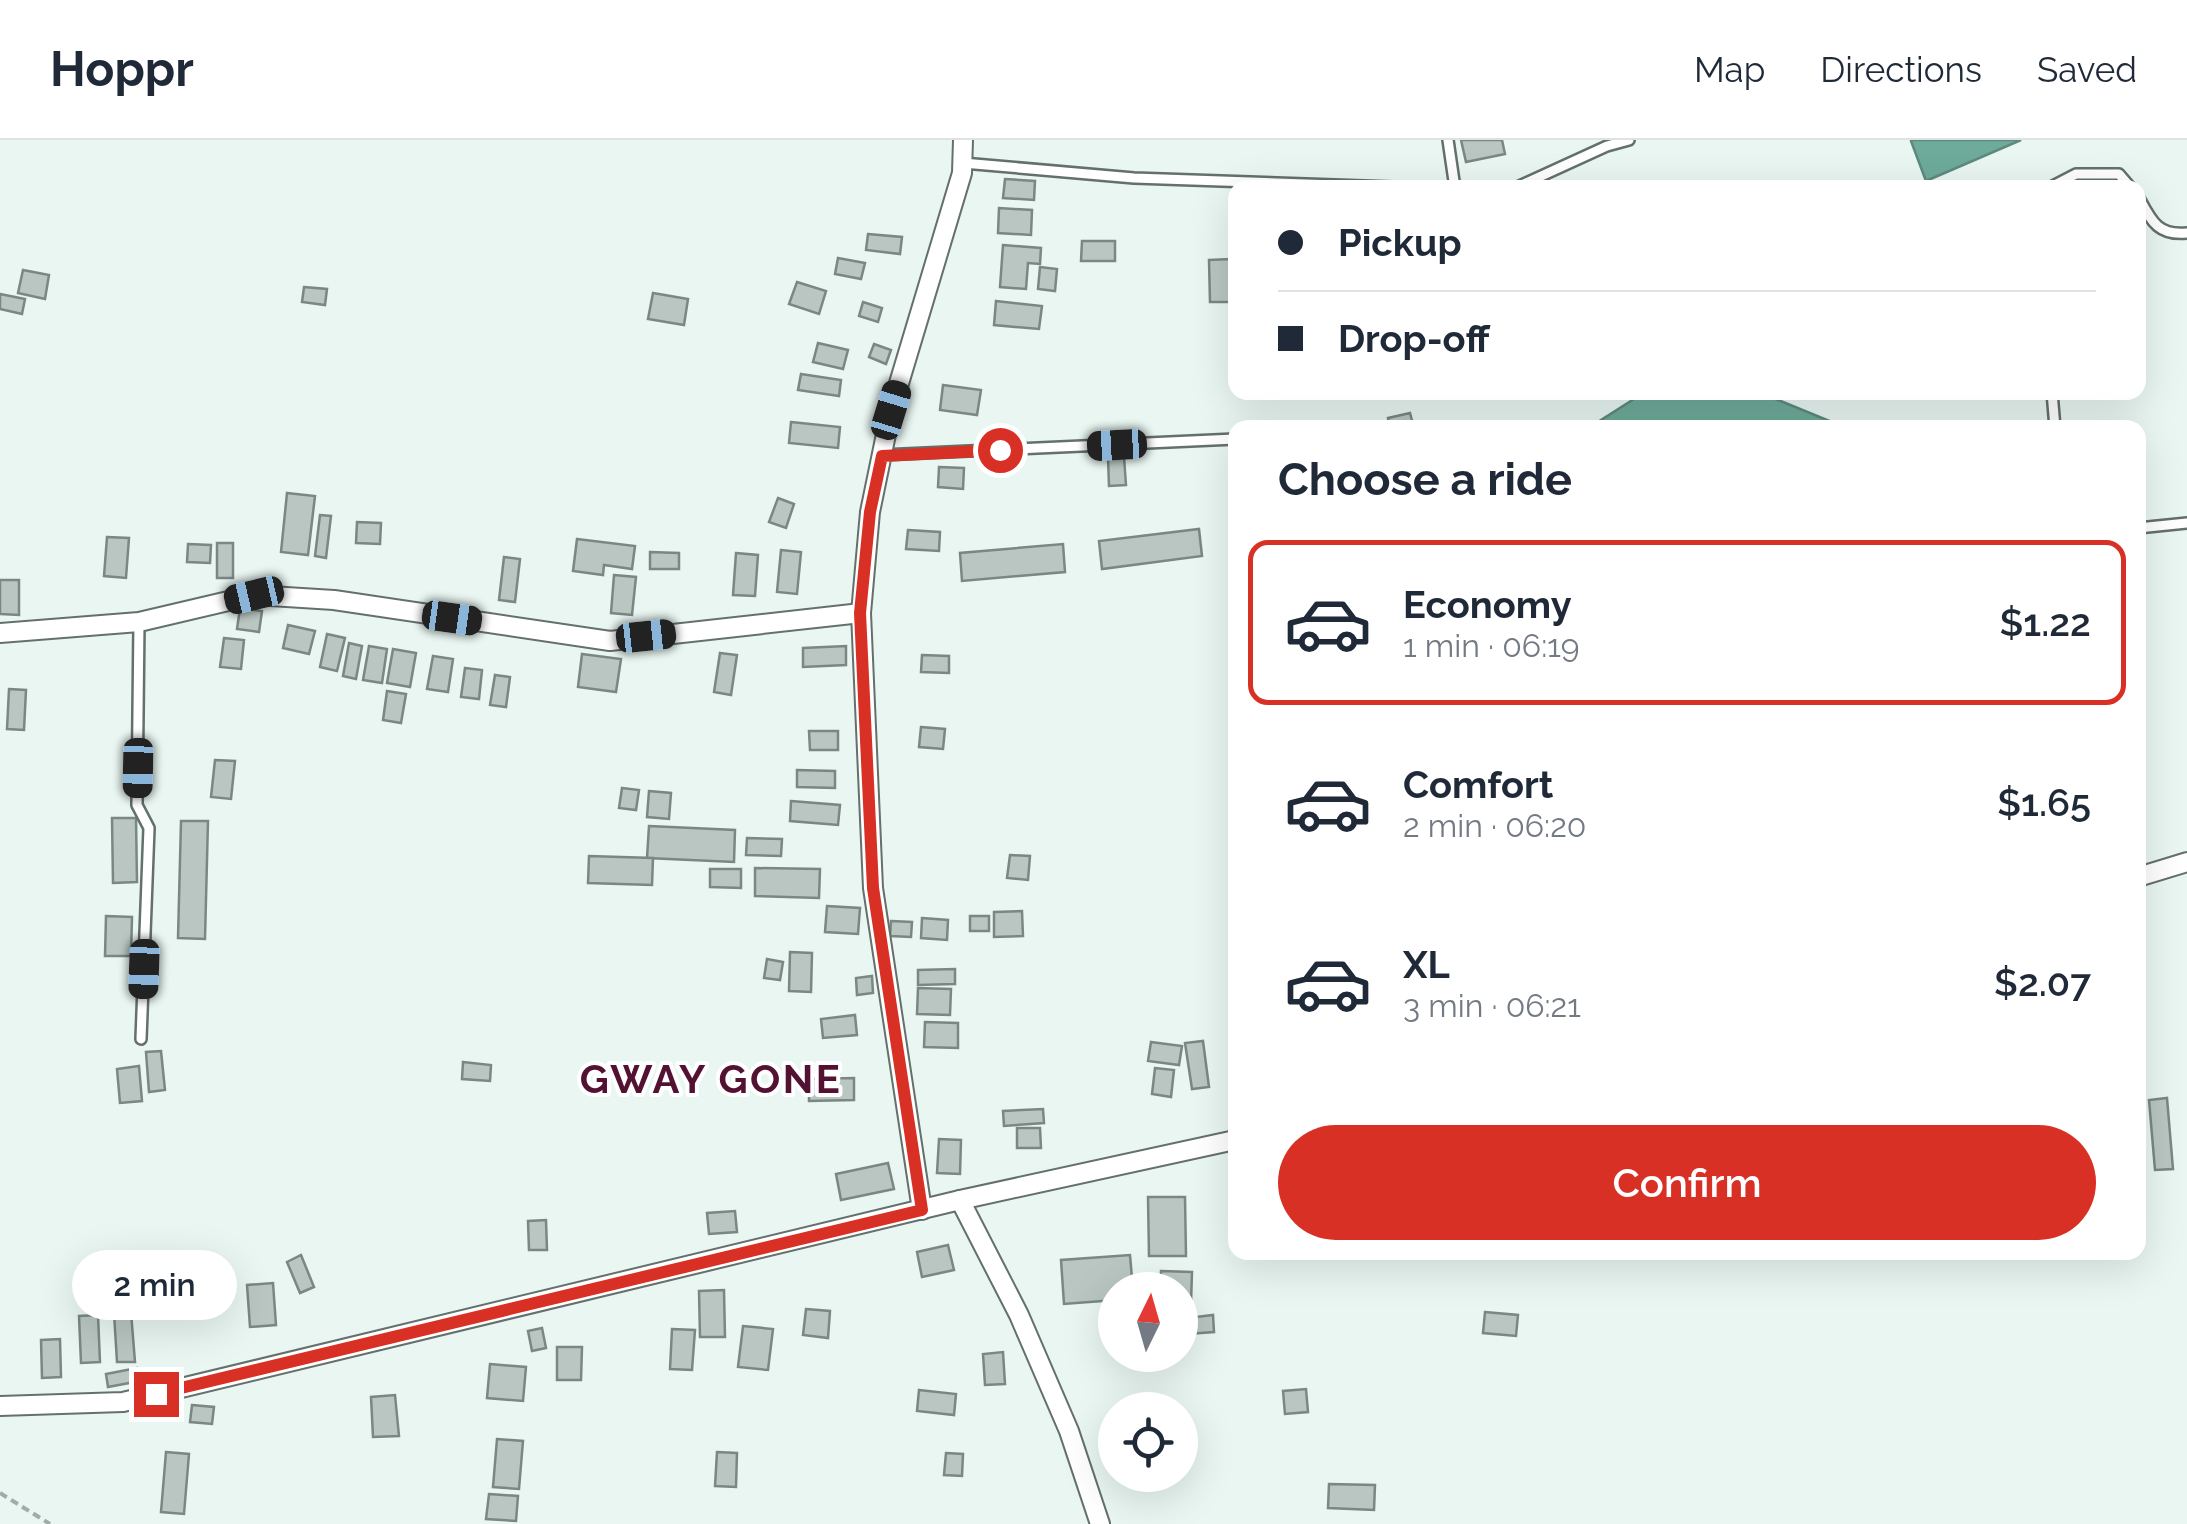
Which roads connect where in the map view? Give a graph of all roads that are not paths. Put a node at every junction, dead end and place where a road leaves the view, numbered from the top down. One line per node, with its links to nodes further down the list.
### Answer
1 (963, 140): 4 (street)
2 (1448, 140): 5 (lane)
3 (1629, 140): 6 (lane)
4 (963, 163): 9 (lane); 13 (street)
5 (1454, 180)
6 (1534, 180)
7 (2064, 180): 8 (lane)
8 (2123, 180)
9 (1228, 181)
10 (2146, 211): 11 (lane)
11 (2187, 233)
12 (1228, 440): 13 (lane)
13 (882, 456): 16 (street)
14 (2187, 523): 15 (lane)
15 (2146, 527)
16 (860, 613): 17 (street); 24 (street)
17 (139, 622): 18 (street); 21 (lane)
18 (0, 633)
19 (2187, 862): 20 (street)
20 (2146, 875)
21 (141, 1039)
22 (1228, 1142): 23 (street)
23 (960, 1200): 24 (street); 26 (street)
24 (922, 1210): 25 (street)
25 (0, 1406)
26 (1100, 1524)

